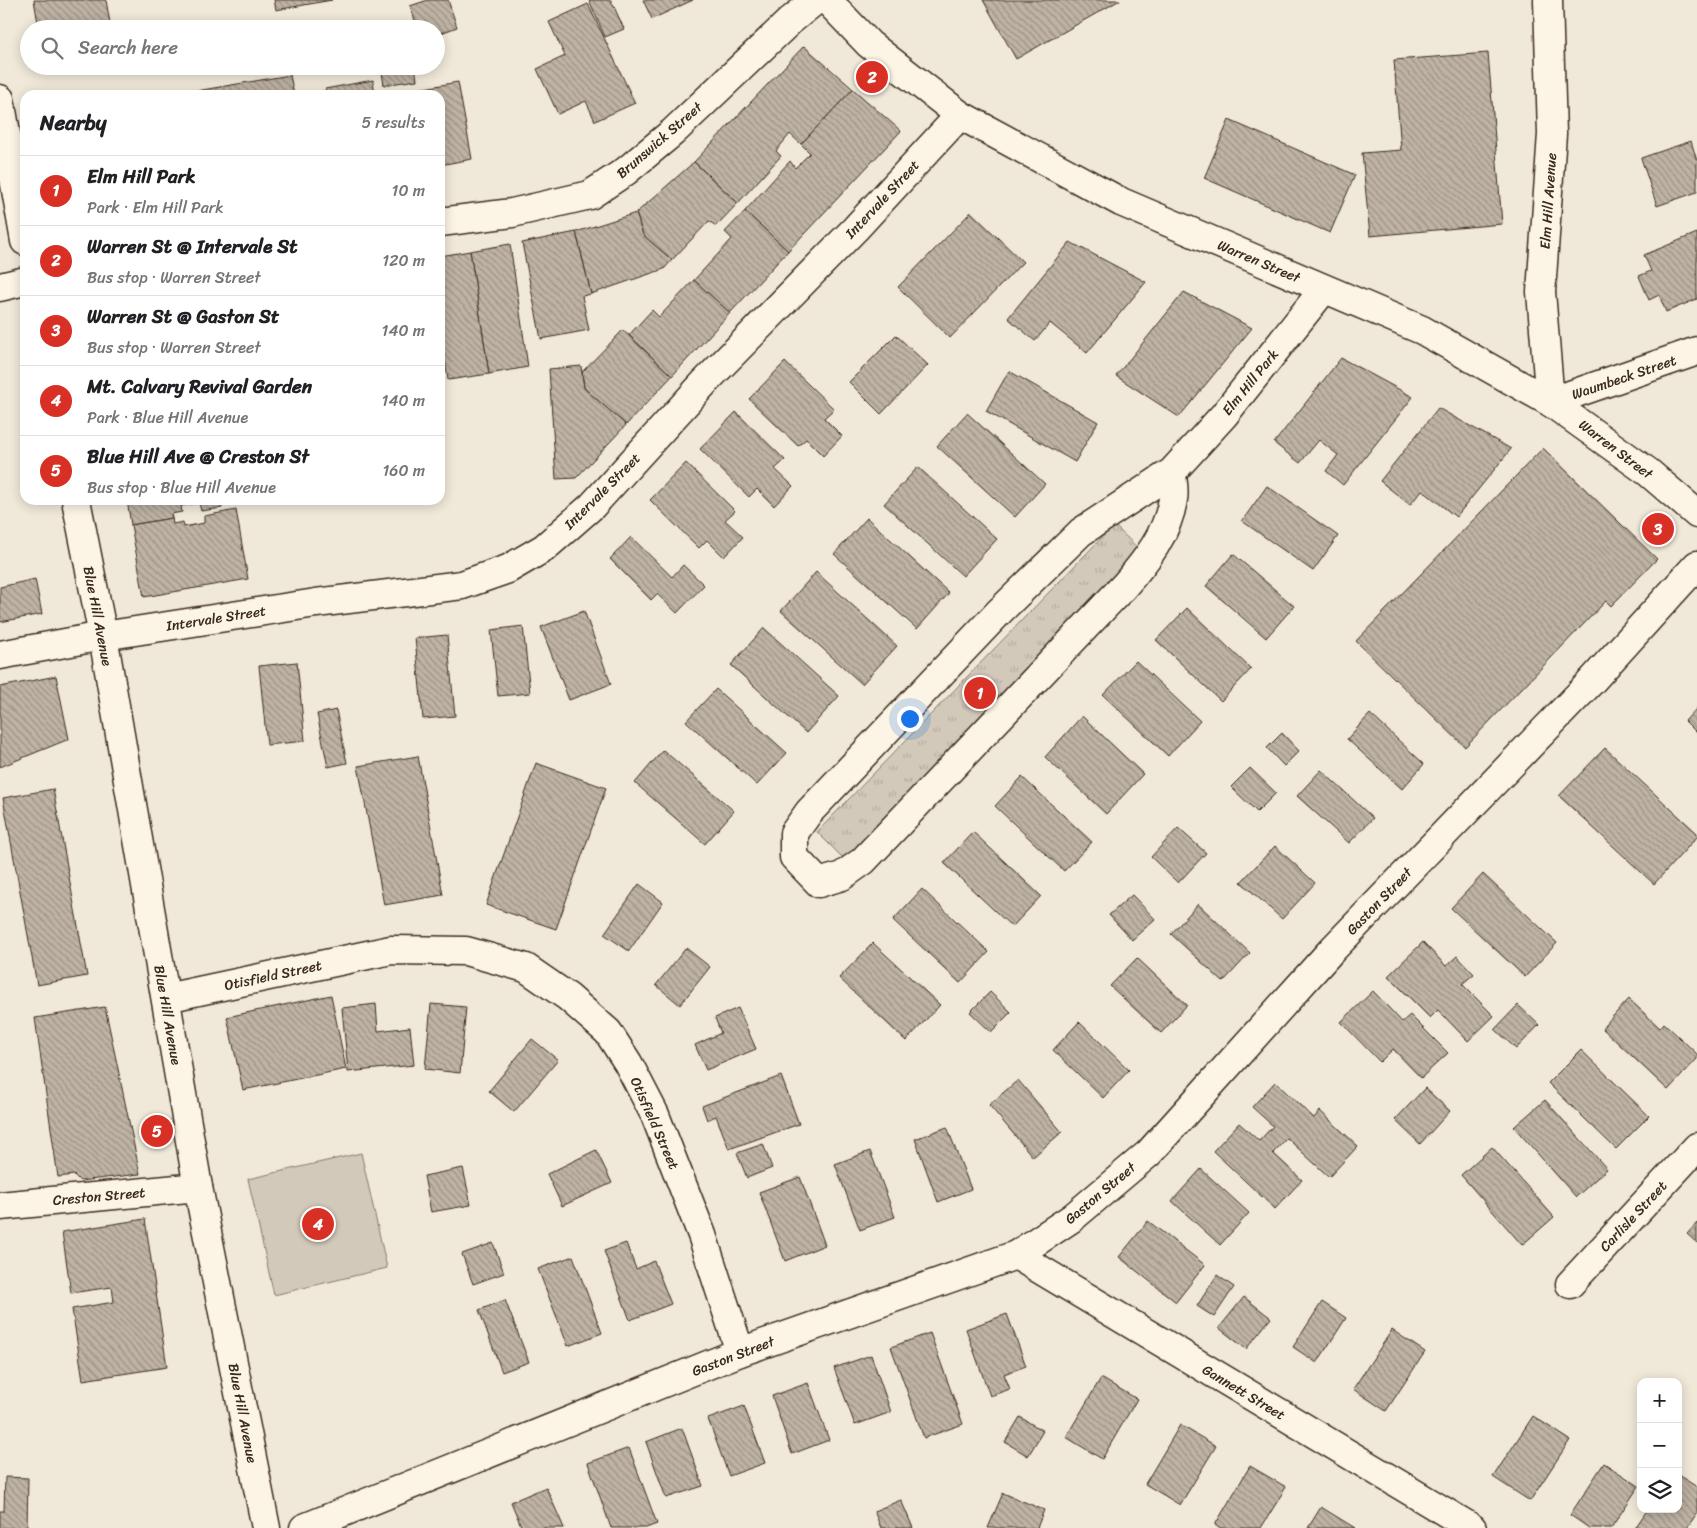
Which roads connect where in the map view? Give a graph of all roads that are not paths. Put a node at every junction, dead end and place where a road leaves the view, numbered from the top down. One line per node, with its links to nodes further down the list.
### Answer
1 (816, 0): 7 (street, Brunswick Street)
2 (827, 0): 5 (street, Warren Street)
3 (1548, 0): 12 (street, Elm Hill Avenue)
4 (0, 99): 6 (street)
5 (960, 115): 10 (street, Warren Street); 17 (street, Intervale Street)
6 (20, 213)
7 (445, 221)
8 (20, 282): 9 (street)
9 (0, 286)
10 (1324, 289): 12 (street, Warren Street); 13 (street, Elm Hill Park)
11 (1697, 351): 12 (street, Waumbeck Street)
12 (1550, 402): 15 (street, Warren Street)
13 (1172, 472): 13 (street, Elm Hill Park)
14 (77, 505): 17 (street, Blue Hill Avenue)
15 (1697, 514)
16 (1697, 565): 23 (street, Gaston Street)
17 (103, 636): 18 (street, Intervale Street); 19 (street, Blue Hill Avenue)
18 (0, 655)
19 (166, 998): 21 (street, Blue Hill Avenue); 25 (street, Otisfield Street)
20 (1697, 1147): 24 (street, Carlisle Street)
21 (198, 1187): 22 (street, Creston Street); 26 (street, Blue Hill Avenue)
22 (0, 1206)
23 (1016, 1255): 25 (street, Gaston Street); 28 (street, Gannett Street)
24 (1570, 1284)
25 (740, 1352): 27 (street, Gaston Street)
26 (266, 1528)
27 (304, 1528)
28 (1472, 1528)

